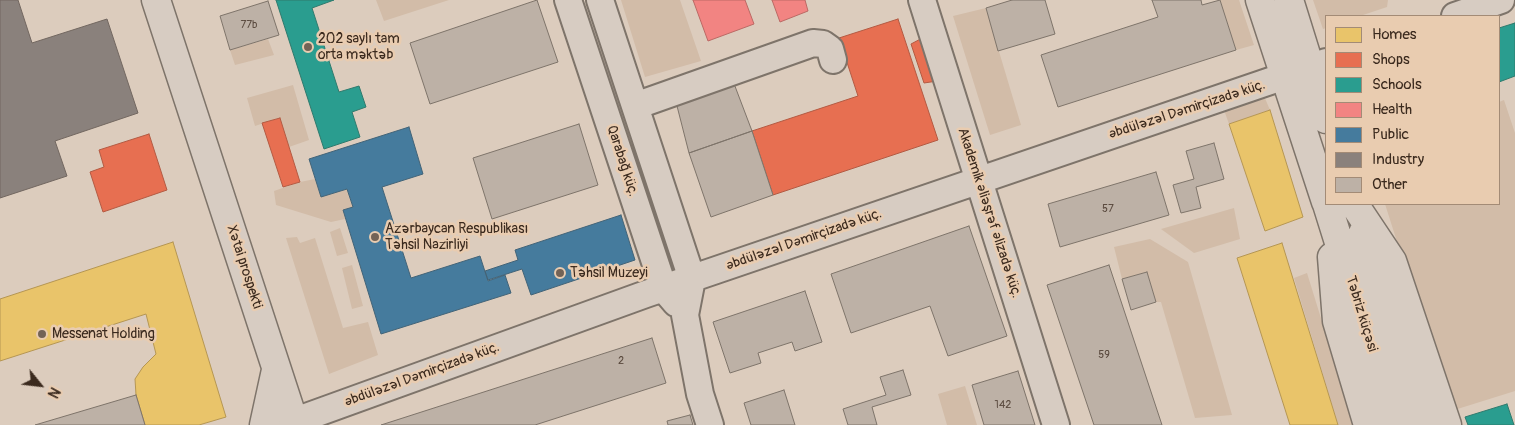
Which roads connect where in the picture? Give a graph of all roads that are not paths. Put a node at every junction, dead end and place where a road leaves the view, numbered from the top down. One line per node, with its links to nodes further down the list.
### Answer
1 (156, 0): 19 (main road, Xətai prospekti)
2 (568, 0): 17 (street, Qarabağ küç.)
3 (600, 0): 11 (street)
4 (922, 0): 14 (street, Akademik Əliəşrəf Əlizadə küç.)
5 (1260, 0): 10 (main road, Təbriz küçəsi)
6 (1289, 0): 10 (main road, Təbriz küçəsi)
7 (1501, 0): 8 (street)
8 (1458, 15)
9 (833, 60): 11 (street)
10 (1307, 69): 12 (main road, Təbriz küçəsi); 13 (main road, Təbriz küçəsi); 14 (street, Əbdüləzəl DƏmirçizadə küç.)
11 (635, 106): 16 (street)
12 (1325, 116)
13 (1325, 148)
14 (979, 180): 16 (street, Əbdüləzəl DƏmirçizadə küç.); 23 (street, Akademik Əliəşrəf Əlizadə küç.)
15 (1338, 205): 24 (main road); 25 (main road, Təbriz küçəsi); 26 (main road, Təbriz küçəsi); 27 (main road)
16 (692, 279): 17 (street, Əbdüləzəl DƏmirçizadə küç.); 18 (street)
17 (664, 289): 18 (street, Qarabağ küç.); 20 (street, Əbdüləzəl DƏmirçizadə küç.)
18 (686, 315): 22 (street)
19 (276, 368): 20 (main road, Xətai prospekti); 21 (main road)
20 (292, 424)
21 (264, 425)
22 (710, 425)
23 (1056, 425)
24 (1368, 425)
25 (1396, 425)
26 (1421, 425)
27 (1447, 425)

